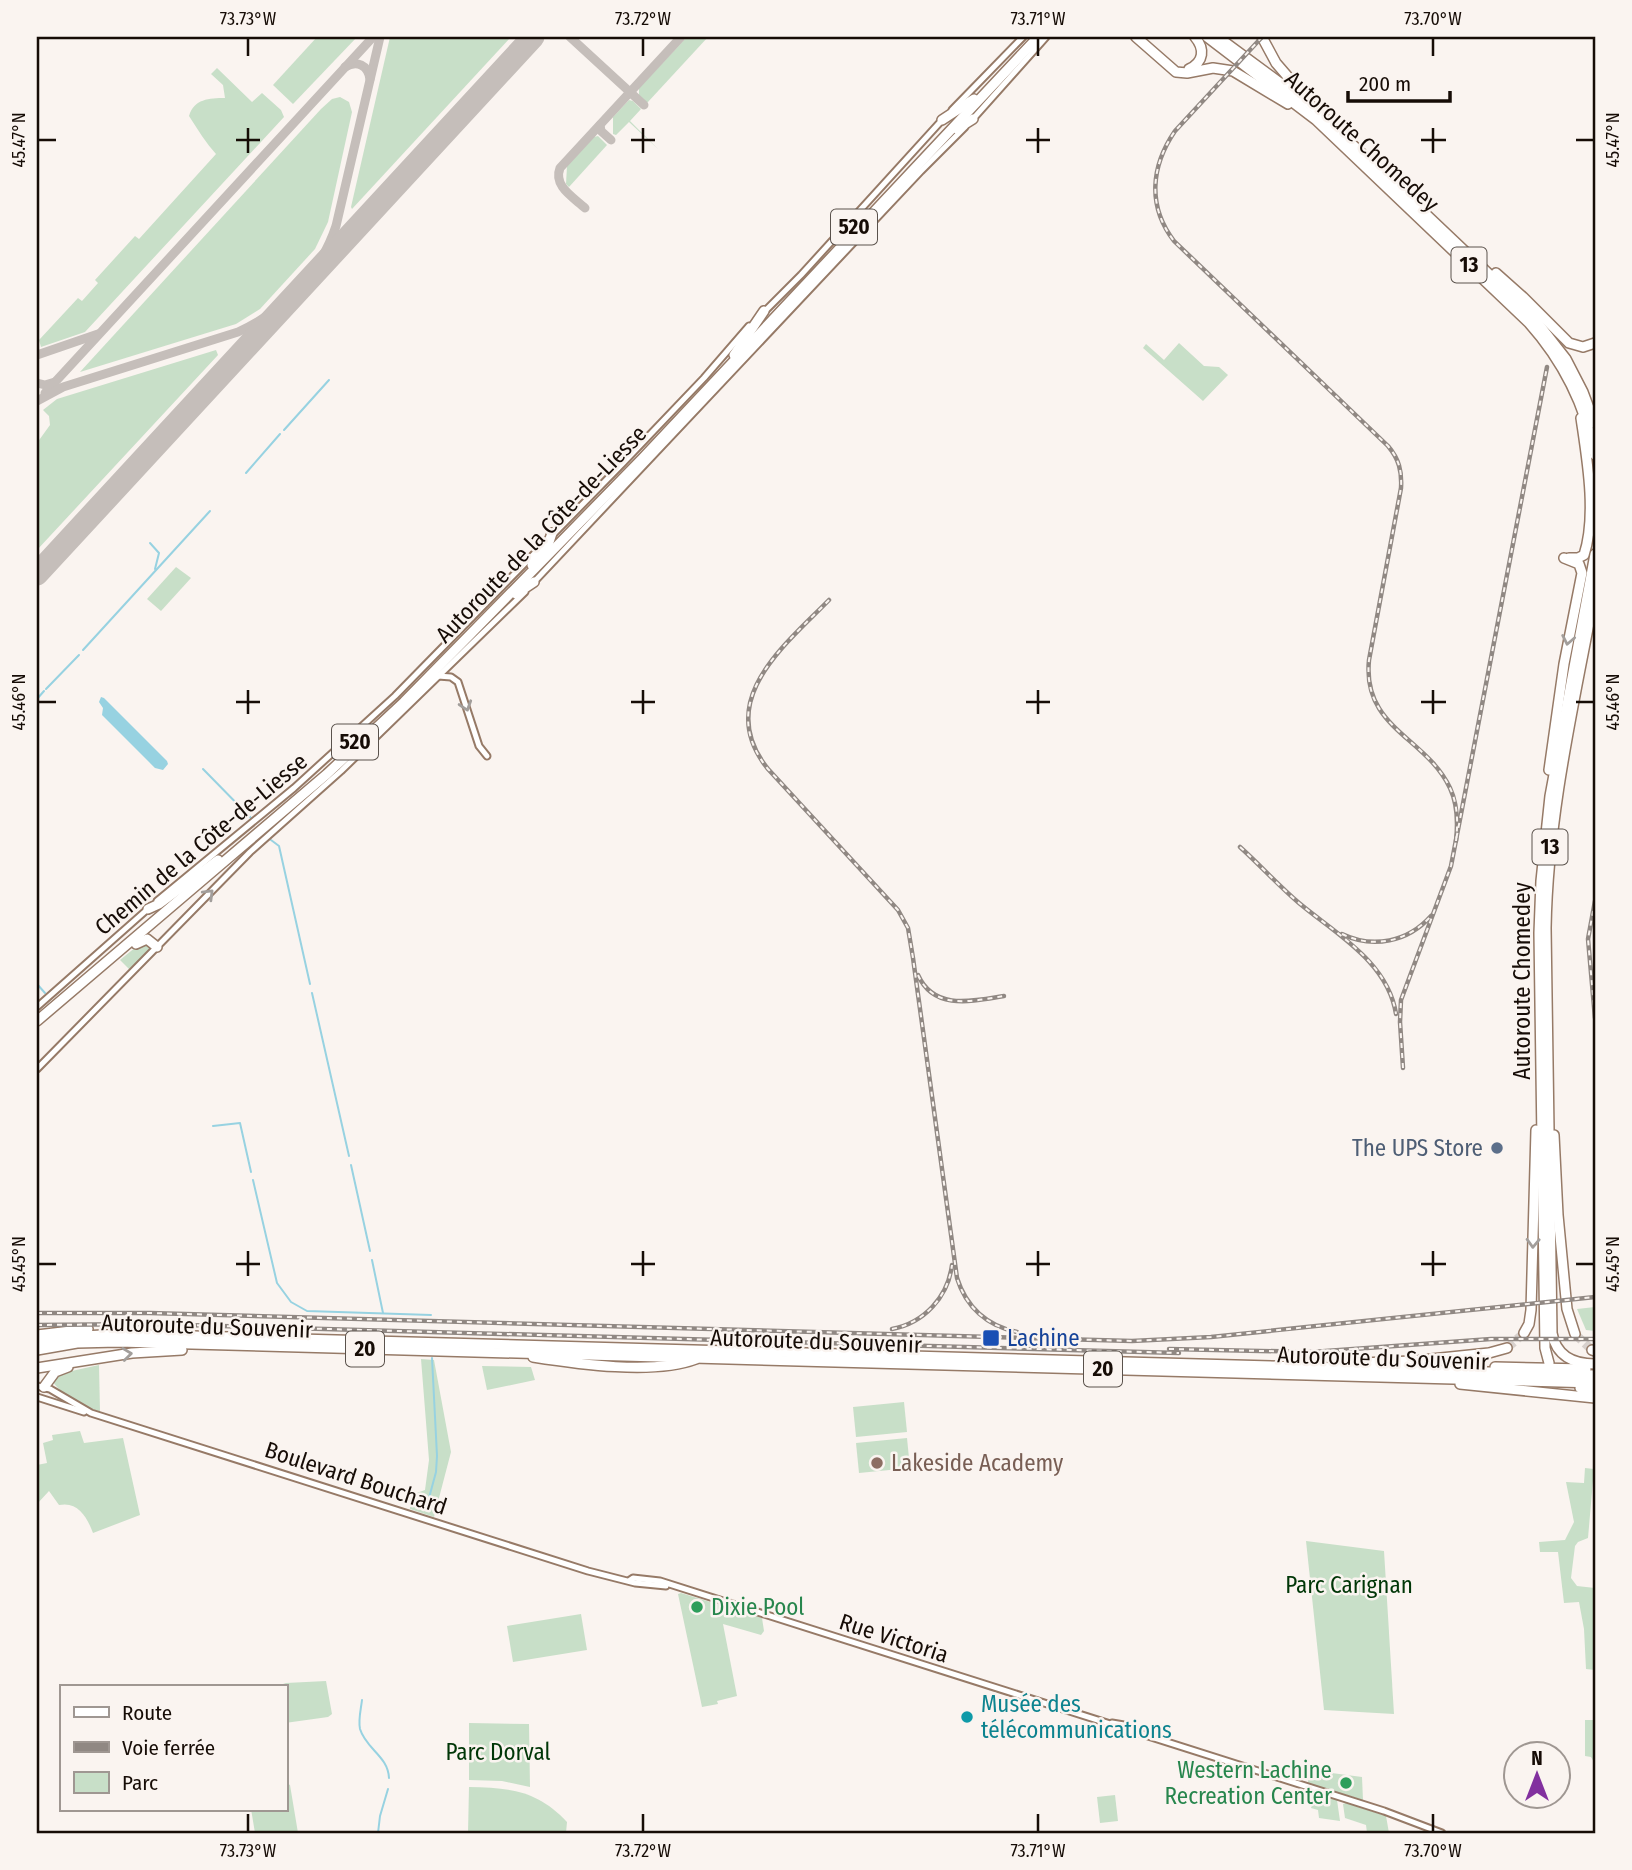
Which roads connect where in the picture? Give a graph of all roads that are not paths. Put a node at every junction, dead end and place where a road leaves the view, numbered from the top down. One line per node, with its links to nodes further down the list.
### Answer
1 (1023, 37): 14 (main road)
2 (1032, 37): 11 (highway, Autoroute de la Côte-de-Liesse / 520)
3 (1038, 37): 16 (highway, Autoroute de la Côte-de-Liesse / 520)
4 (1046, 37): 13 (main road)
5 (1136, 37): 15 (highway)
6 (1142, 37): 7 (highway)
7 (1195, 37)
8 (1207, 37): 15 (highway, Autoroute Chomedey / 13)
9 (1218, 37): 12 (highway, Autoroute Chomedey / 13)
10 (1262, 37): 12 (highway)
11 (974, 99): 14 (highway); 20 (highway, Autoroute de la Côte-de-Liesse / 520)
12 (1324, 117): 17 (highway, Autoroute Chomedey / 13)
13 (973, 119): 16 (highway); 23 (main road)
14 (942, 120): 18 (main road)
15 (1330, 133): 21 (highway, Autoroute Chomedey / 13)
16 (936, 146): 23 (highway, Autoroute de la Côte-de-Liesse / 520)
17 (1445, 232): 19 (highway); 22 (highway, Autoroute Chomedey / 13)
18 (764, 312): 20 (highway); 23 (main road)
19 (1595, 343)
20 (734, 355): 23 (highway, Autoroute de la Côte-de-Liesse / 520)
21 (1579, 400): 25 (highway, Autoroute Chomedey / 13); 42 (highway, one-way to 42)
22 (1595, 424)
23 (669, 427): 24 (highway, Autoroute de la Côte-de-Liesse / 520)
24 (658, 438): 26 (highway, Autoroute de la Côte-de-Liesse / 520); 27 (main road); 28 (main road); 30 (highway, Autoroute de la Côte-de-Liesse / 520)
25 (1595, 455)
26 (642, 459): 27 (highway); 34 (highway, Autoroute de la Côte-de-Liesse / 520)
27 (617, 496): 31 (main road)
28 (552, 533): 30 (highway); 36 (main road)
29 (1595, 554): 42 (highway, Autoroute Chomedey / 13)
30 (532, 565): 36 (highway, Autoroute de la Côte-de-Liesse / 520)
31 (534, 582): 34 (highway); 36 (main road)
32 (1595, 592): 35 (highway, Autoroute Chomedey / 13)
33 (1595, 605): 35 (highway)
34 (498, 607): 36 (highway, Autoroute de la Côte-de-Liesse / 520)
35 (1590, 617): 50 (highway, Autoroute Chomedey / 13)
36 (458, 644): 37 (highway, Autoroute de la Côte-de-Liesse / 520)
37 (447, 655): 38 (main road, Chemin de la Côte-de-Liesse); 40 (highway, Autoroute de la Côte-de-Liesse / 520); 43 (highway, Autoroute de la Côte-de-Liesse / 520); 44 (main road, Chemin de la Côte-de-Liesse)
38 (438, 676): 39 (main road, one-way to 39); 41 (main road, Chemin de la Côte-de-Liesse)
39 (488, 756)
40 (327, 774): 41 (highway); 46 (highway, Autoroute de la Côte-de-Liesse / 520)
41 (298, 810): 45 (main road, Chemin de la Côte-de-Liesse, one-way to 41)
42 (1545, 829): 50 (highway, Autoroute Chomedey / 13)
43 (220, 859): 44 (highway); 48 (highway, Autoroute de la Côte-de-Liesse / 520)
44 (148, 909): 47 (main road, Chemin de la Côte-de-Liesse)
45 (161, 947): 46 (highway); 51 (main road, Chemin de la Côte-de-Liesse)
46 (86, 979): 49 (highway, Autoroute de la Côte-de-Liesse / 520)
47 (37, 1007)
48 (37, 1014)
49 (37, 1021)
50 (1545, 1036): 52 (highway, Autoroute Chomedey / 13); 53 (highway, one-way to 53); 54 (highway)
51 (37, 1069)
52 (1548, 1326): 65 (highway); 66 (highway)
53 (1524, 1333)
54 (1575, 1334)
55 (37, 1335): 56 (highway)
56 (229, 1342): 57 (highway, Autoroute du Souvenir / 20); 59 (highway, Autoroute du Souvenir / 20); 60 (highway, Autoroute du Souvenir / 20); 64 (highway, one-way to 56)
57 (37, 1343)
58 (1507, 1348): 68 (highway)
59 (502, 1349): 61 (highway); 62 (highway, Autoroute du Souvenir / 20); 63 (highway)
60 (37, 1350)
61 (716, 1350): 62 (highway, Autoroute du Souvenir / 20); 68 (highway, Autoroute du Souvenir / 20)
62 (623, 1351): 63 (highway, Autoroute du Souvenir / 20)
63 (702, 1357): 69 (highway, Autoroute du Souvenir / 20)
64 (97, 1358): 67 (highway); 72 (highway)
65 (1549, 1363)
66 (1595, 1367): 69 (highway)
67 (37, 1368)
68 (1324, 1368): 69 (highway, Autoroute du Souvenir / 20)
69 (1432, 1375): 70 (highway, Autoroute du Souvenir / 20); 71 (highway, Autoroute du Souvenir / 20); 76 (highway)
70 (1595, 1375)
71 (1595, 1383)
72 (41, 1387): 75 (main road); 77 (main road, Boulevard Bouchard)
73 (1580, 1388): 74 (highway)
74 (1595, 1391)
75 (37, 1397): 77 (main road, Boulevard Bouchard)
76 (1595, 1398)
77 (91, 1413): 78 (main road, Boulevard Bouchard)
78 (611, 1578): 79 (main road, Rue Victoria)
79 (1442, 1833)

